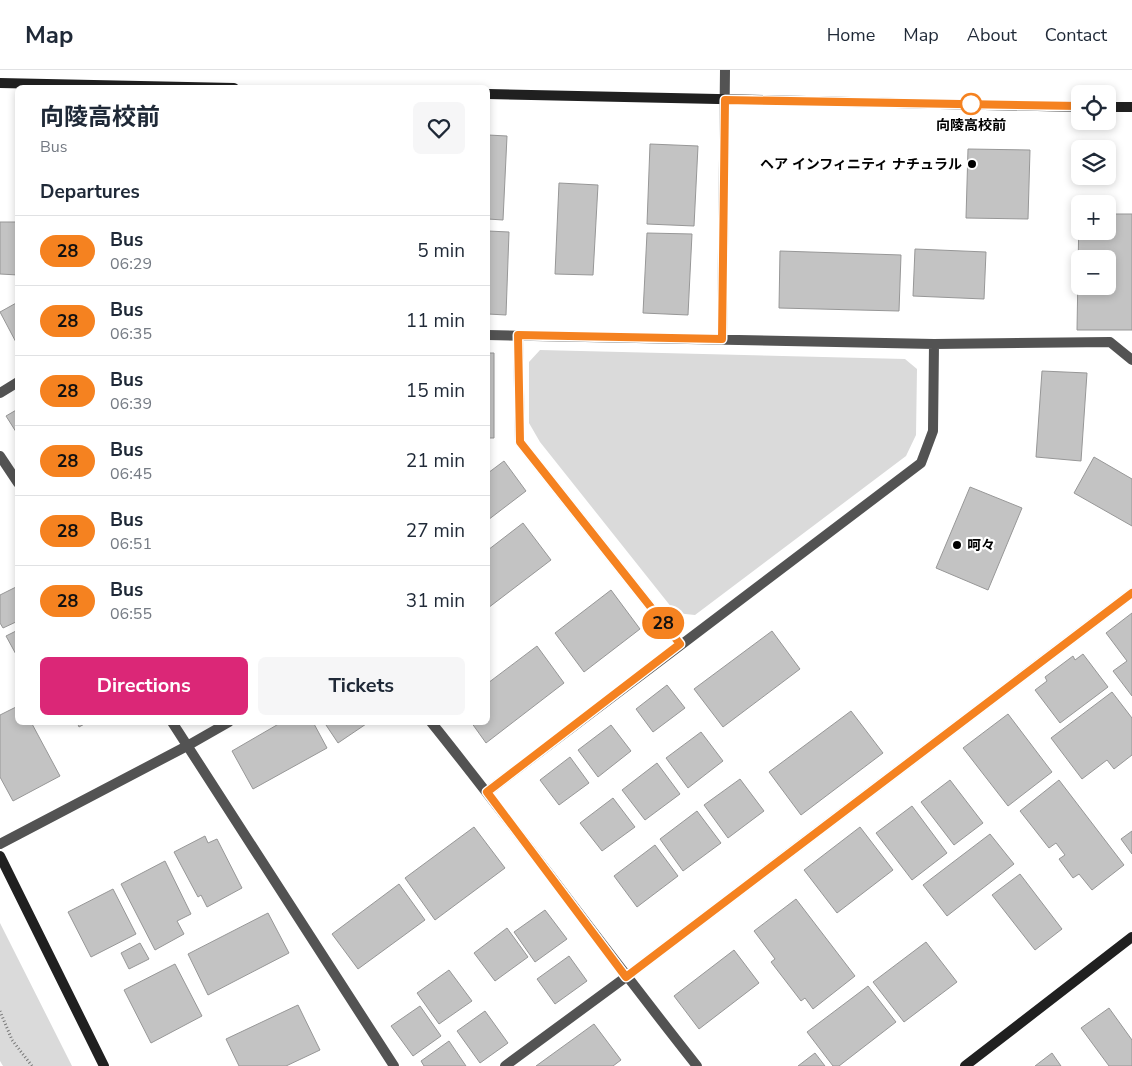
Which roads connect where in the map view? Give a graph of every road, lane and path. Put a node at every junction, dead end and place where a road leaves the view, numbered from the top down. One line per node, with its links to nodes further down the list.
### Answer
1 (726, 70): 5 (street)
2 (0, 83): 3 (street)
3 (94, 85)
4 (490, 94): 5 (street)
5 (725, 100): 6 (street); 11 (street)
6 (1071, 106)
7 (1116, 107): 8 (street)
8 (1132, 108)
9 (490, 335): 10 (street)
10 (518, 335): 11 (street); 19 (street)
11 (722, 339): 12 (street)
12 (934, 344): 13 (street); 19 (street)
13 (1132, 360)
14 (15, 384): 15 (street)
15 (0, 393)
16 (0, 456): 17 (street)
17 (15, 478)
18 (1132, 593): 28 (street)
19 (680, 644): 24 (street)
20 (174, 725): 23 (street)
21 (224, 725): 23 (street)
22 (433, 725): 24 (street)
23 (187, 746): 25 (street); 32 (street)
24 (487, 792): 28 (street)
25 (0, 844)
26 (0, 856): 31 (street)
27 (1132, 937): 35 (street)
28 (626, 977): 33 (street); 34 (street)
29 (0, 1011): 30 (path)
30 (32, 1066)
31 (104, 1066)
32 (394, 1066)
33 (505, 1066)
34 (697, 1066)
35 (965, 1066)

